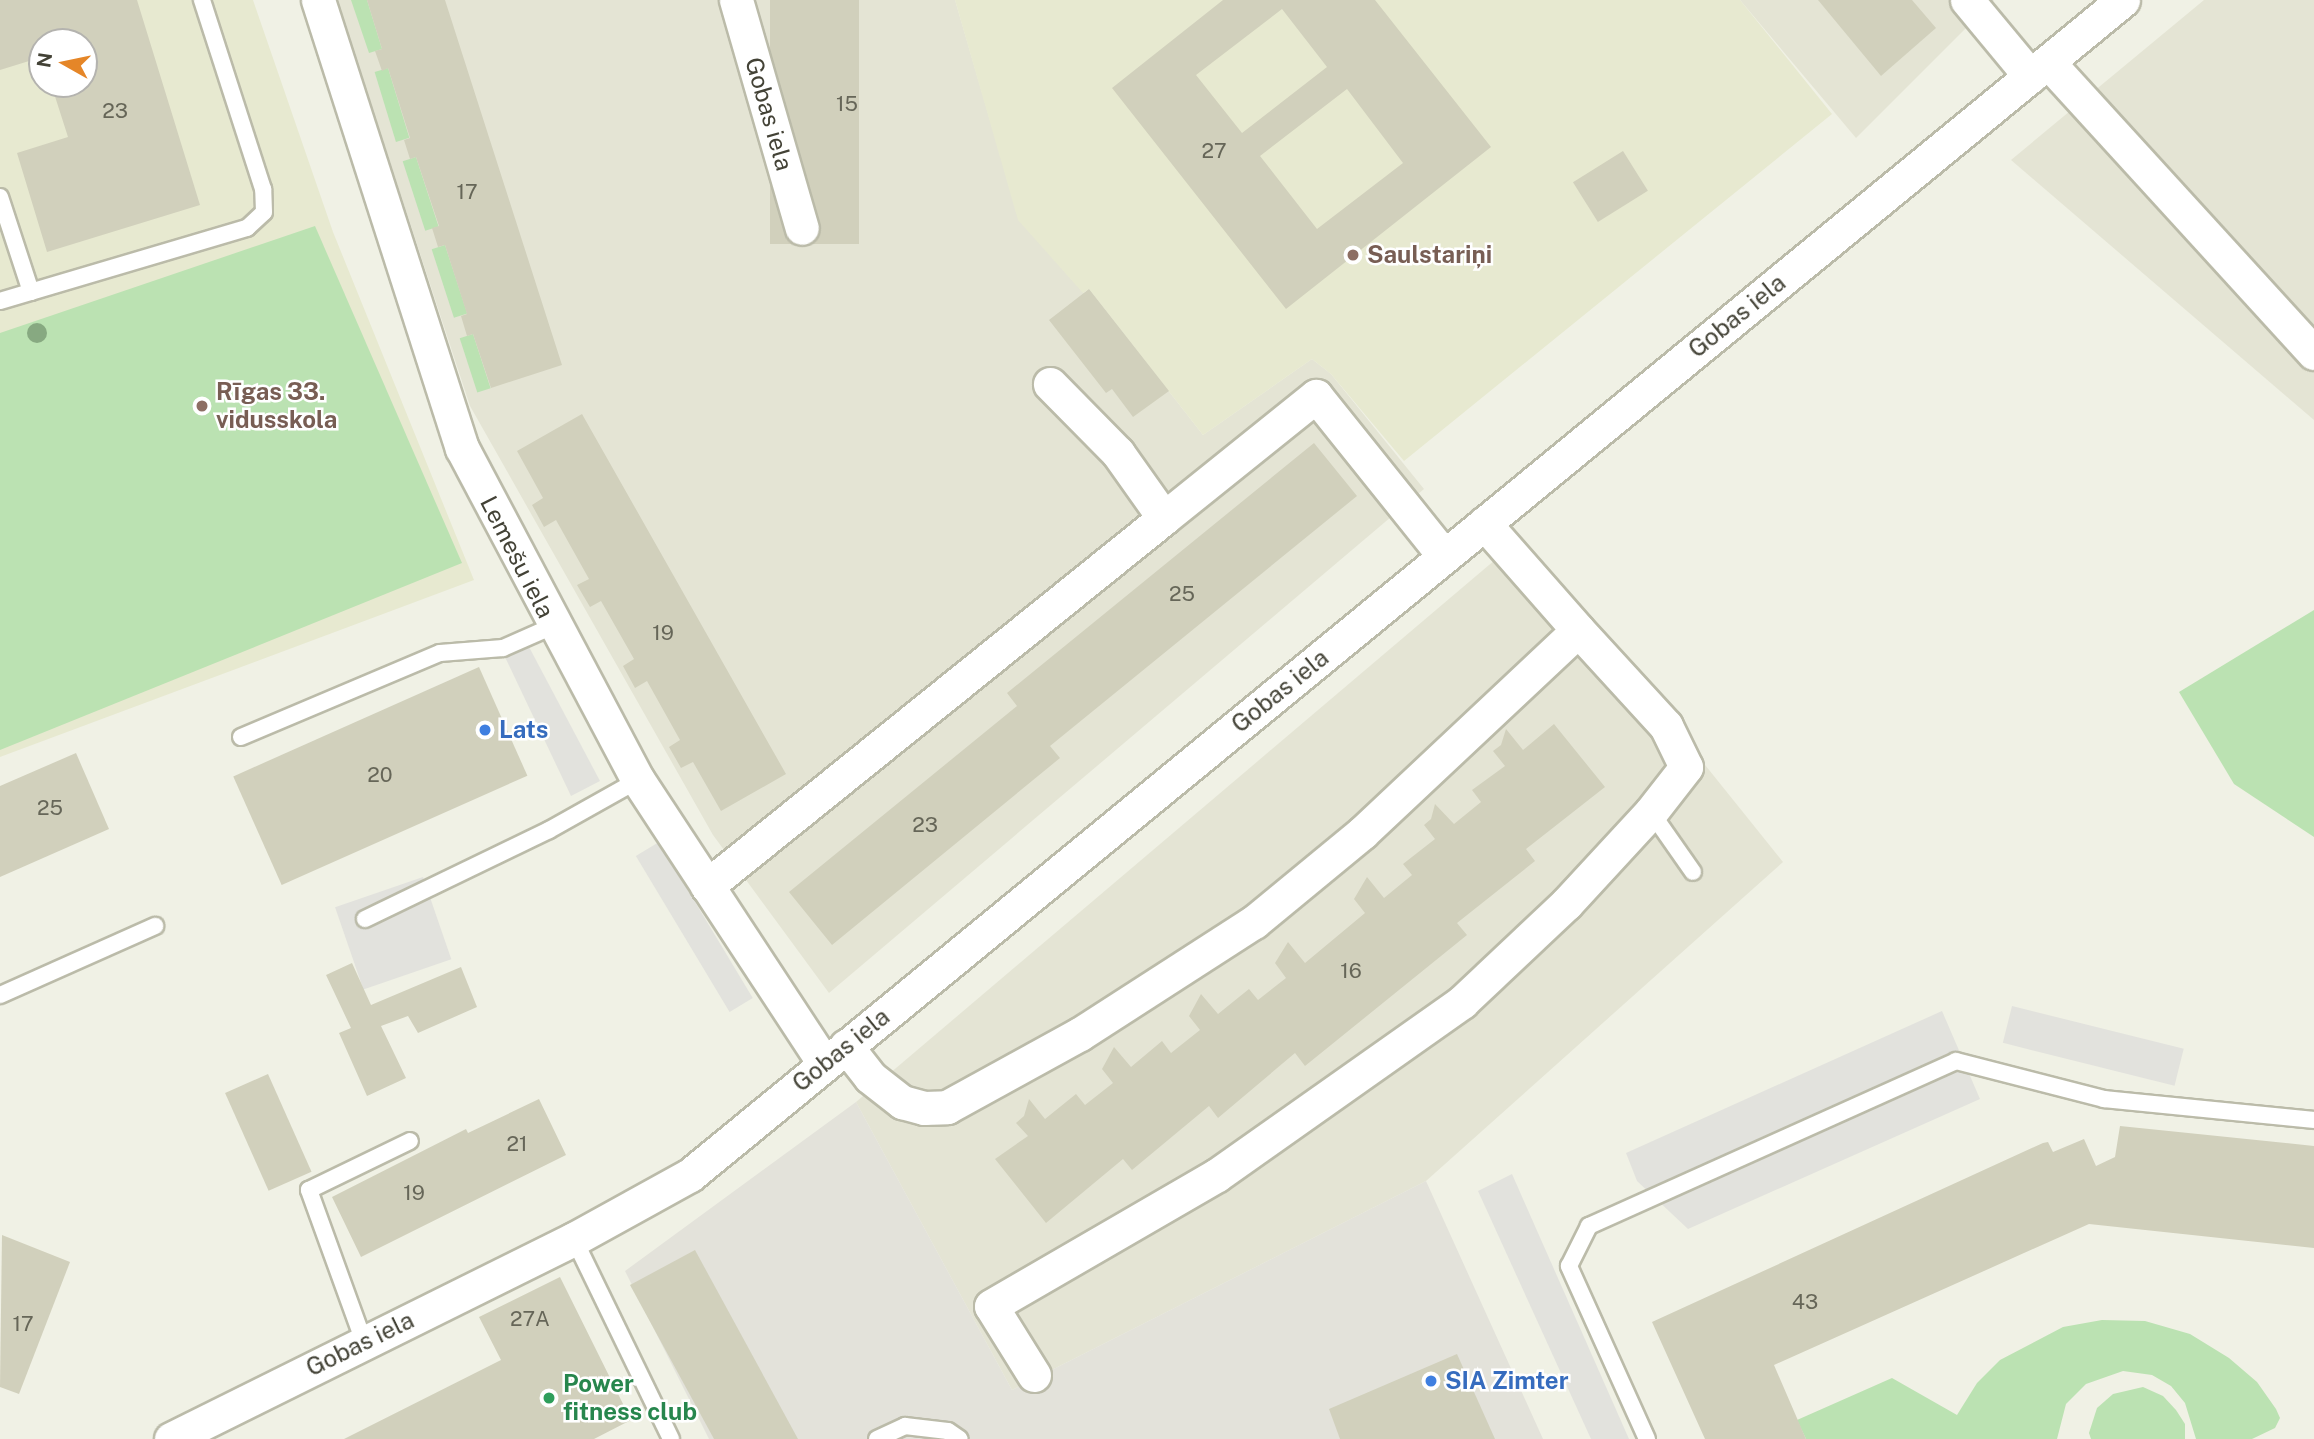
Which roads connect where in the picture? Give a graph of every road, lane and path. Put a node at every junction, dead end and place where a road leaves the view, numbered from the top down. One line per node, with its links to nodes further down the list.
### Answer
1 (202, 0): 9 (lane)
2 (318, 0): 16 (street, Lemešu iela)
3 (736, 0): 8 (street, Gobas iela)
4 (1967, 0): 6 (street)
5 (2123, 0): 6 (street, Gobas iela)
6 (2039, 69): 11 (street); 14 (street, Gobas iela)
7 (0, 197): 9 (lane)
8 (802, 229)
9 (31, 292): 10 (lane)
10 (0, 301)
11 (2314, 353)
12 (1050, 384): 13 (street)
13 (1164, 518): 15 (street); 22 (street)
14 (1484, 523): 15 (street, Gobas iela); 17 (street)
15 (1444, 556): 26 (street, Gobas iela)
16 (553, 626): 18 (lane); 19 (street, Lemešu iela)
17 (1578, 630): 20 (street); 26 (street, Lemešu iela)
18 (241, 737)
19 (638, 780): 22 (street, Lemešu iela); 23 (lane)
20 (1651, 812): 21 (lane); 31 (street)
21 (1693, 872)
22 (707, 886): 26 (street, Lemešu iela)
23 (365, 919)
24 (155, 926): 25 (lane)
25 (0, 995)
26 (835, 1055): 29 (street, Gobas iela)
27 (2314, 1120): 36 (lane)
28 (411, 1141): 30 (lane)
29 (574, 1239): 30 (street, Gobas iela); 33 (lane)
30 (365, 1342): 32 (street, Gobas iela)
31 (1034, 1375)
32 (171, 1439)
33 (671, 1439)
34 (877, 1439): 35 (lane)
35 (960, 1439)
36 (1647, 1439)

